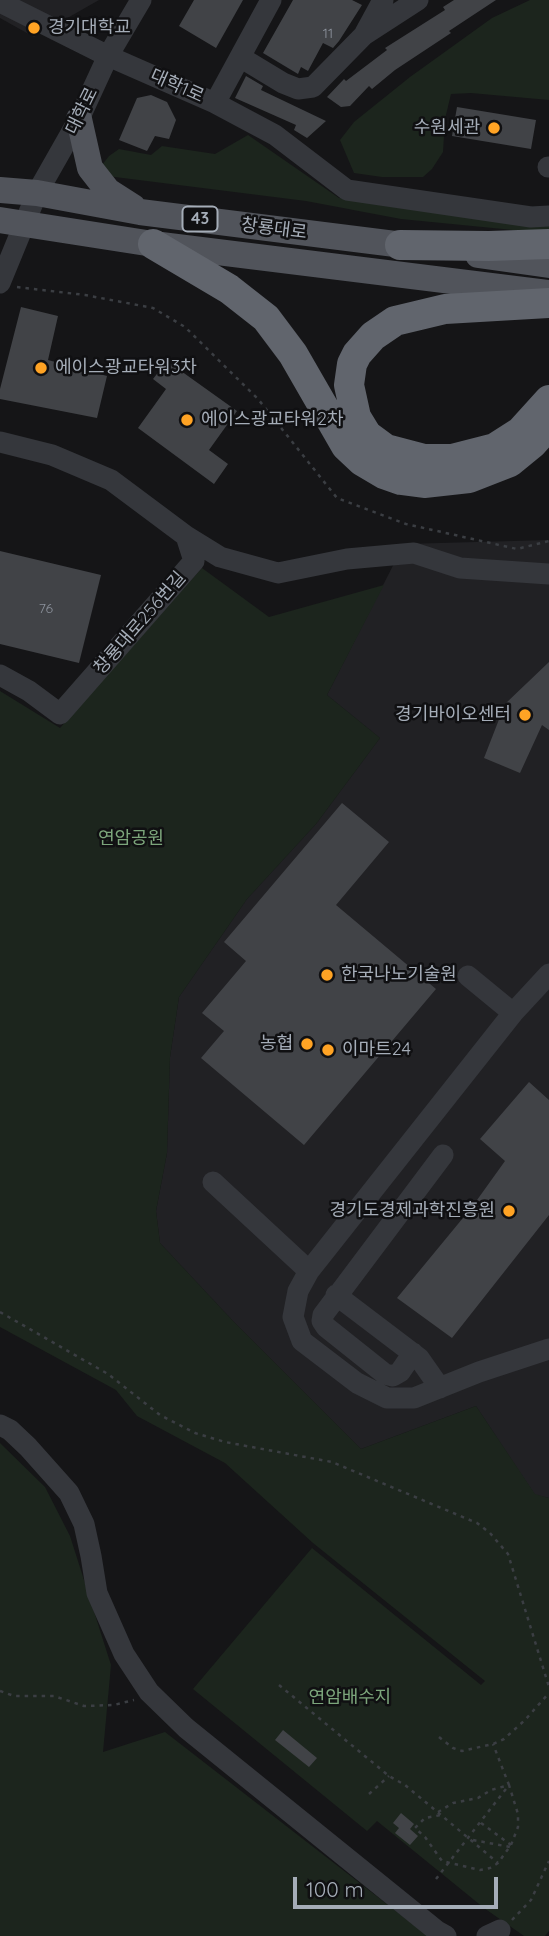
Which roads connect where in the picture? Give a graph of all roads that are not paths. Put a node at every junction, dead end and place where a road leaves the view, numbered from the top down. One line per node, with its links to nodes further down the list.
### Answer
1 (141, 0): 7 (street, 대학로)
2 (271, 0): 8 (street, 대학1로)
3 (383, 0): 6 (street)
4 (413, 1): 6 (street)
5 (0, 2): 7 (street, 대학1로)
6 (364, 35): 8 (street)
7 (108, 56): 9 (street, 대학1로); 10 (street, 대학로)
8 (240, 57): 9 (street, 대학1로)
9 (215, 103): 14 (street)
10 (79, 119): 12 (street, 대학로); 13 (main road)
11 (0, 190): 12 (main road, 창룡대로 / 43)
12 (37, 193): 13 (main road, 창룡대로 / 43); 15 (street, 대학로)
13 (140, 212): 18 (main road, 창룡대로 / 43)
14 (549, 216)
15 (12, 221): 16 (main road, 창룡대로 / 43); 20 (street, 대학로)
16 (153, 244): 21 (main road, 창룡대로 / 43); 24 (highway)
17 (549, 244): 18 (highway)
18 (400, 245): 19 (main road, 창룡대로 / 43)
19 (549, 265)
20 (6, 285)
21 (549, 293)
22 (549, 303): 23 (highway)
23 (549, 400)
24 (549, 425)
25 (0, 442): 26 (street)
26 (186, 536): 27 (street); 28 (street, 창룡대로256번길)
27 (549, 575)
28 (0, 675)
29 (549, 974): 31 (street)
30 (468, 976): 31 (street)
31 (513, 1013): 33 (street)
32 (443, 1155): 34 (street)
33 (400, 1156): 34 (street); 36 (street)
34 (425, 1178): 37 (street)
35 (213, 1182): 36 (street)
36 (309, 1271): 40 (street)
37 (336, 1295): 39 (street); 39 (street)
38 (549, 1349): 40 (street)
39 (413, 1353): 40 (street)
40 (440, 1388)
41 (0, 1425): 42 (street)
42 (446, 1936)

